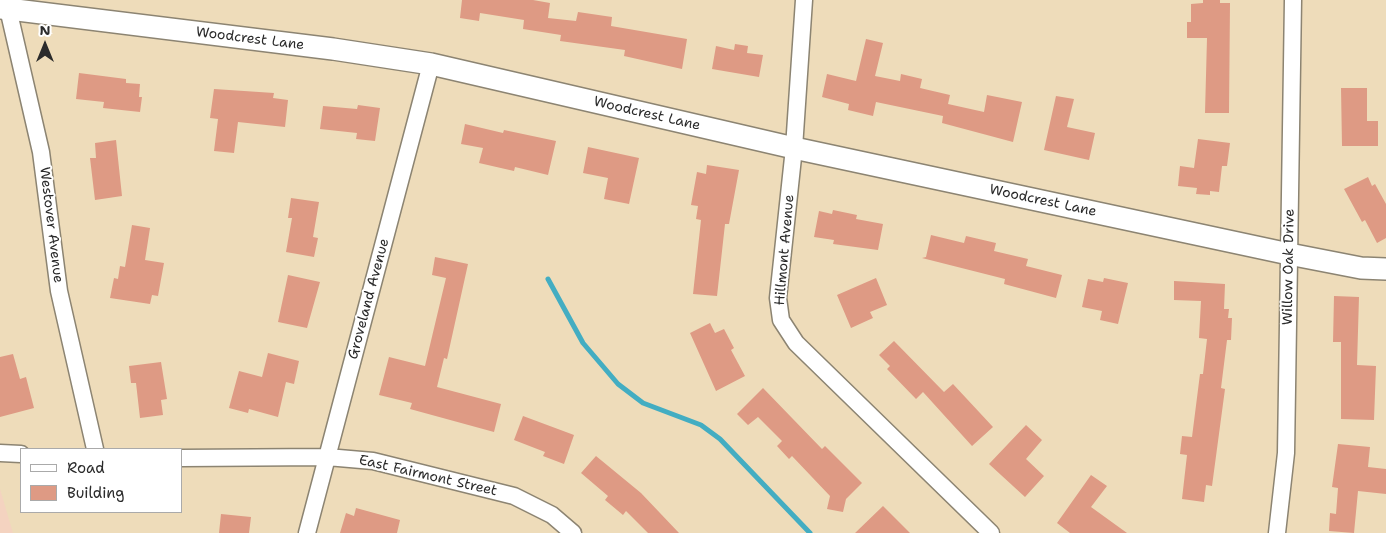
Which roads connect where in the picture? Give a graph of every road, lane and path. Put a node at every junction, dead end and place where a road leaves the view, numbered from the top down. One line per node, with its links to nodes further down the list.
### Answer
1 (804, 0): 5 (street, Hillmont Avenue)
2 (1293, 0): 6 (street, Willow Oak Drive)
3 (4, 5): 4 (street, Woodcrest Lane); 8 (street, Westover Avenue)
4 (431, 64): 5 (street, Woodcrest Lane); 11 (street, Groveland Avenue)
5 (794, 148): 6 (street, Woodcrest Lane); 15 (street, Hillmont Avenue)
6 (1289, 254): 7 (street, Woodcrest Lane); 16 (street, Willow Oak Drive)
7 (1386, 269)
8 (95, 448)
9 (0, 453): 10 (street)
10 (20, 454)
11 (327, 457): 12 (street, East Fairmont Street); 13 (street, Groveland Avenue); 14 (street, East Fairmont Street)
12 (182, 458)
13 (307, 533)
14 (573, 533)
15 (991, 533)
16 (1277, 533)

